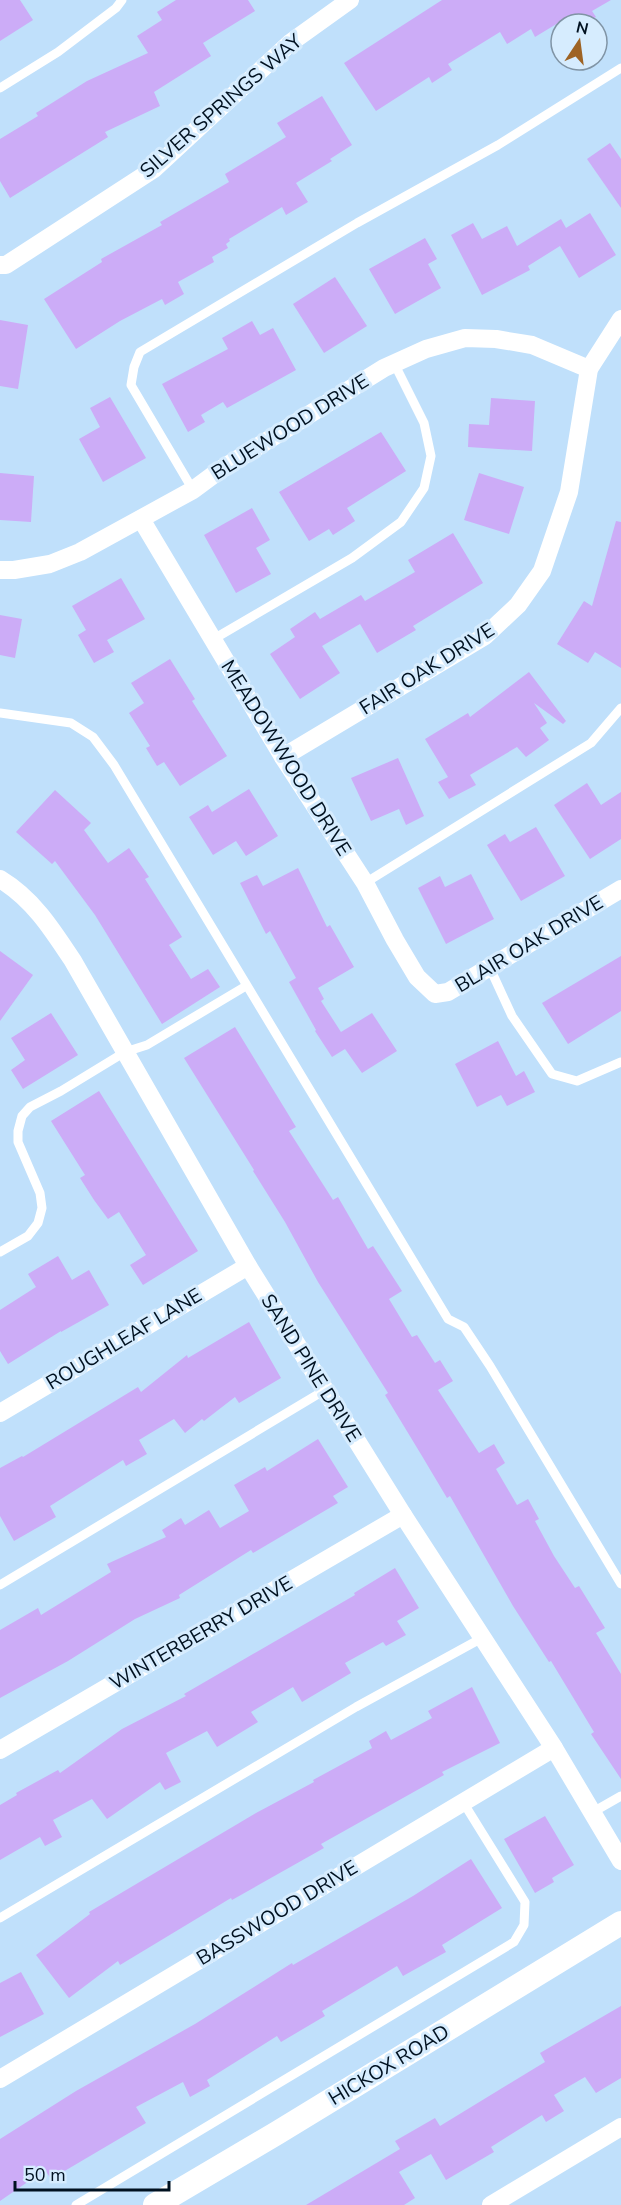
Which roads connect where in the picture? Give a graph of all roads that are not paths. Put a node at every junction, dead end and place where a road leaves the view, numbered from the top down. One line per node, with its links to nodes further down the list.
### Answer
1 (122, 0): 4 (lane)
2 (350, 0): 5 (street, SILVER SPRINGS WAY)
3 (621, 68): 9 (lane)
4 (0, 88)
5 (0, 265)
6 (621, 319): 8 (street, FAIR OAK DRIVE)
7 (394, 363): 8 (street, BLUEWOOD DRIVE); 9 (street, BLUEWOOD DRIVE); 12 (lane)
8 (589, 369): 15 (street, FAIR OAK DRIVE)
9 (193, 490): 10 (street, BLUEWOOD DRIVE)
10 (141, 519): 11 (street, BLUEWOOD DRIVE); 12 (street, MEADOWWOOD DRIVE)
11 (0, 570)
12 (212, 640): 15 (street, MEADOWWOOD DRIVE)
13 (621, 708): 17 (lane)
14 (0, 713): 20 (lane)
15 (283, 757): 17 (street, MEADOWWOOD DRIVE)
16 (0, 879): 22 (street, SAND PINE DRIVE)
17 (365, 883): 21 (street, MEADOWWOOD DRIVE)
18 (621, 889): 19 (street, BLAIR OAK DRIVE)
19 (489, 966): 21 (street, BLAIR OAK DRIVE); 23 (lane)
20 (246, 986): 22 (lane); 29 (lane)
21 (435, 993)
22 (125, 1052): 24 (lane); 25 (street, SAND PINE DRIVE)
23 (621, 1062)
24 (0, 1252)
25 (248, 1266): 26 (street, SAND PINE DRIVE); 27 (street, ROUGHLEAF LANE)
26 (325, 1390): 28 (street, SAND PINE DRIVE); 30 (lane)
27 (0, 1413)
28 (403, 1515): 31 (street, SAND PINE DRIVE); 33 (street, WINTERBERRY DRIVE)
29 (621, 1584)
30 (0, 1585)
31 (482, 1638): 32 (street, SAND PINE DRIVE); 38 (lane)
32 (554, 1748): 35 (street, BASSWOOD DRIVE); 36 (street, SAND PINE DRIVE)
33 (0, 1750)
34 (621, 1796): 36 (lane)
35 (463, 1802): 40 (street, BASSWOOD DRIVE); 42 (lane)
36 (593, 1812): 37 (street, SAND PINE DRIVE)
37 (621, 1861)
38 (0, 1918)
39 (621, 1923): 43 (street, HICKOX ROAD)
40 (0, 2079)
41 (621, 2127): 44 (street)
42 (76, 2205)
43 (155, 2205)
44 (491, 2205)

